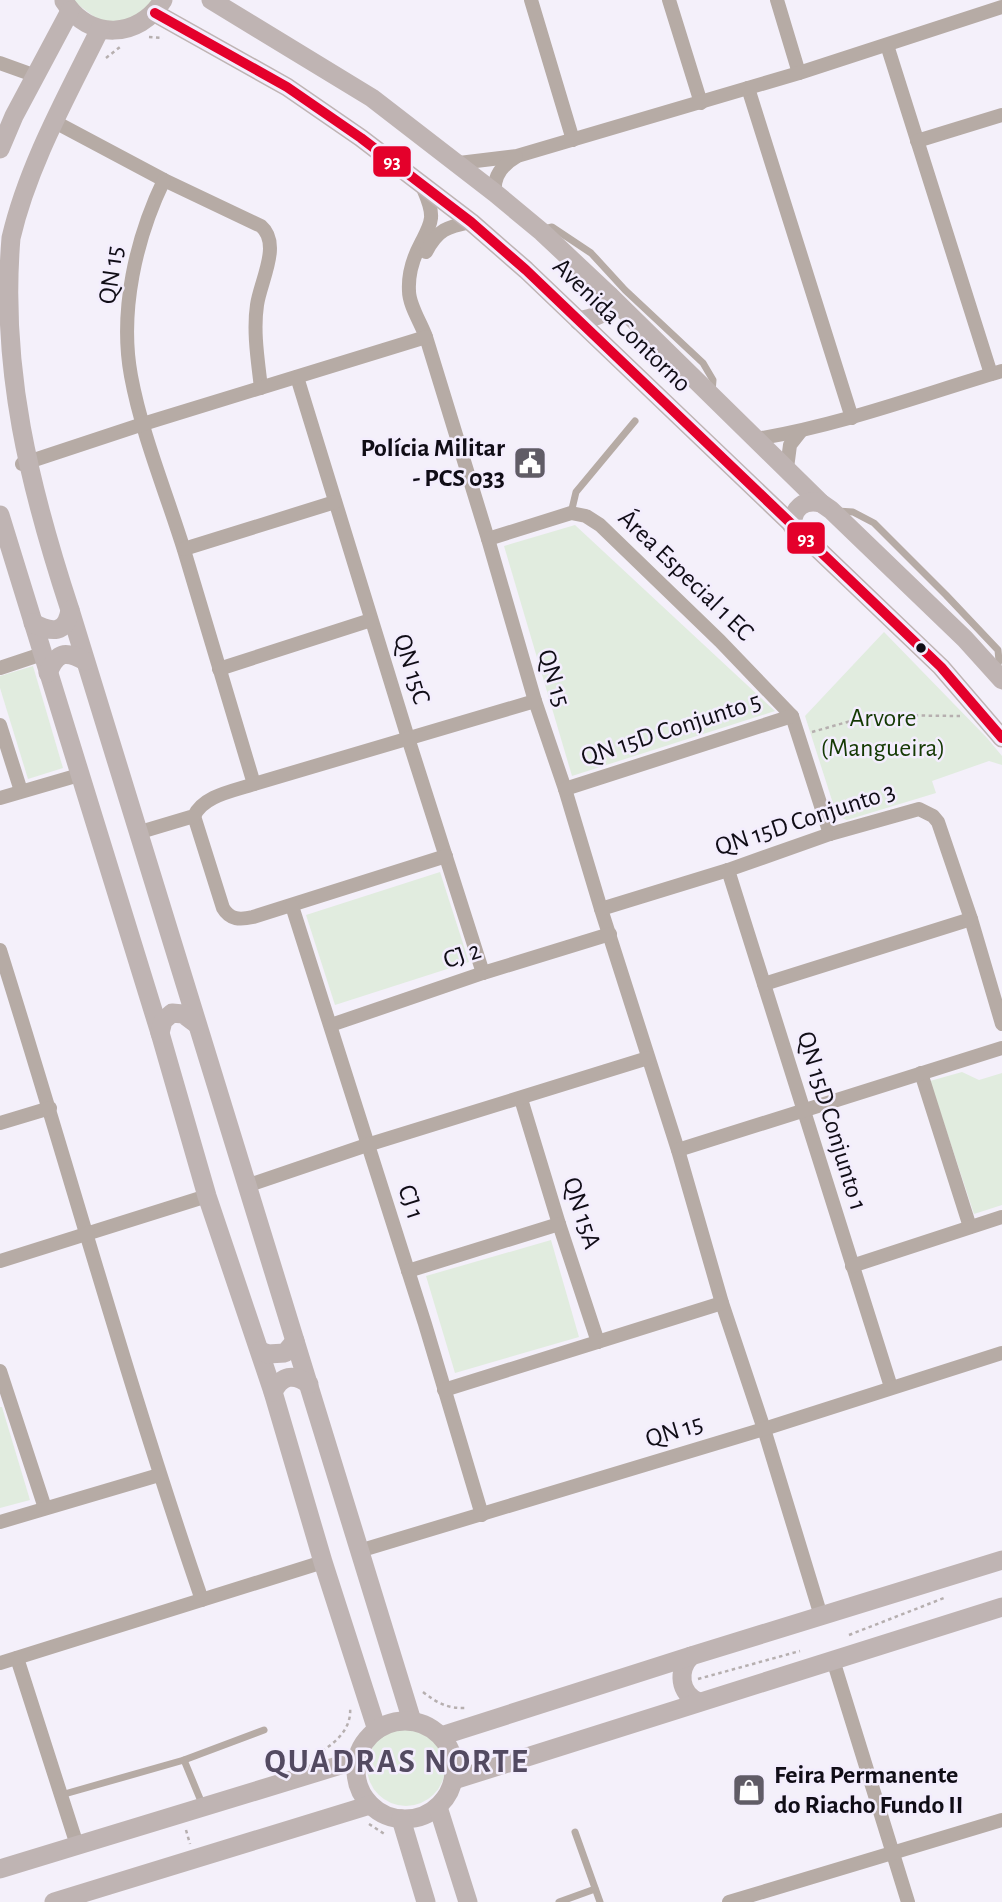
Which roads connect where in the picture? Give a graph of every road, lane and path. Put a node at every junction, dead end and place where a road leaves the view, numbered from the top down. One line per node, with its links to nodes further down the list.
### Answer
1 (212, 0): 25 (main road, Avenida Contorno)
2 (531, 0): 21 (street)
3 (669, 0): 18 (street)
4 (777, 0): 15 (street)
5 (67, 6): 8 (main road); 16 (main road)
6 (159, 6): 8 (main road); 27 (main road, Avenida Contorno)
7 (1002, 6): 12 (street)
8 (100, 29): 20 (main road)
9 (168, 38): 10 (path)
10 (139, 40)
11 (129, 42): 13 (path)
12 (887, 45): 15 (street); 22 (street)
13 (103, 61)
14 (0, 63): 16 (street)
15 (799, 73): 17 (street)
16 (36, 76): 23 (main road)
17 (748, 88): 18 (street); 41 (street)
18 (701, 103): 21 (street)
19 (1002, 115): 22 (street)
20 (55, 122): 26 (street); 31 (main road)
21 (573, 140): 24 (street)
22 (917, 141): 37 (street)
23 (0, 149)
24 (517, 156): 25 (street); 28 (street)
25 (459, 163): 28 (main road, Avenida Contorno)
26 (164, 180): 39 (street); 43 (street, QN 15)
27 (421, 185): 29 (main road, Avenida Contorno); 34 (street, QN 15)
28 (495, 193): 30 (main road, Avenida Contorno)
29 (471, 222): 34 (street, QN 15); 35 (main road, Avenida Contorno)
30 (542, 232): 33 (main road, Avenida Contorno); 40 (lane)
31 (5, 248): 32 (main road)
32 (2, 295): 46 (main road)
33 (610, 296): 35 (main road); 40 (main road, Avenida Contorno)
34 (416, 311): 36 (street, QN 15)
35 (579, 321): 52 (main road, Avenida Contorno)
36 (426, 337): 38 (street); 53 (street, QN 15)
37 (997, 372): 41 (street)
38 (297, 377): 39 (street); 48 (street, QN 15C)
39 (261, 388): 43 (street)
40 (712, 396): 45 (main road, Avenida Contorno)
41 (852, 418): 44 (street)
42 (635, 421): 50 (lane)
43 (143, 424): 46 (street); 54 (street, QN 15)
44 (801, 431): 45 (street); 47 (street)
45 (756, 439): 47 (main road, Avenida Contorno)
46 (23, 464): 55 (main road)
47 (787, 468): 49 (main road, Avenida Contorno)
48 (335, 502): 54 (street); 56 (street, QN 15C)
49 (826, 507): 52 (main road); 62 (main road, Avenida Contorno)
50 (571, 513): 53 (street); 65 (street, Área Especial 1 EC)
51 (0, 514): 57 (main road)
52 (792, 526): 64 (main road, Avenida Contorno)
53 (488, 539): 63 (street, QN 15)
54 (184, 549): 61 (street, QN 15)
55 (70, 610): 57 (main road); 58 (main road)
56 (371, 620): 61 (street); 68 (street, QN 15C)
57 (33, 623): 59 (main road)
58 (85, 661): 59 (main road); 76 (main road)
59 (45, 663): 60 (street); 70 (main road)
60 (0, 668)
61 (219, 669): 71 (street, QN 15)
62 (998, 676)
63 (535, 701): 68 (street); 72 (street, QN 15)
64 (979, 711): 67 (path); 69 (main road, Avenida Contorno)
65 (792, 716): 67 (street); 72 (street, QN 15D Conjunto 5)
66 (0, 725): 73 (street)
67 (799, 736): 77 (street)
68 (408, 738): 71 (street); 78 (street, QN 15C)
69 (1002, 738)
70 (79, 775): 73 (street); 90 (main road)
71 (254, 785): 75 (street)
72 (565, 789): 81 (street, QN 15)
73 (21, 791): 74 (street)
74 (0, 798)
75 (194, 816): 76 (street); 80 (street)
76 (137, 833): 87 (main road)
77 (830, 834): 79 (street, QN 15D Conjunto 3); 82 (street, QN 15D Conjunto 3)
78 (446, 856): 80 (street); 85 (street, QN 15C)
79 (728, 870): 81 (street, QN 15D Conjunto 3); 86 (street, QN 15D Conjunto 1)
80 (292, 906): 88 (street, CJ 1)
81 (601, 909): 83 (street, QN 15)
82 (971, 919): 86 (street); 89 (street, QN 15D Conjunto 3)
83 (610, 934): 85 (street, CJ 2); 92 (street, QN 15)
84 (0, 950): 95 (street)
85 (483, 973): 88 (street, CJ 2)
86 (764, 984): 96 (street, QN 15D Conjunto 1)
87 (195, 1023): 90 (main road); 100 (main road)
88 (331, 1024): 98 (street, CJ 1)
89 (1002, 1024)
90 (160, 1033): 101 (main road)
91 (1002, 1048): 93 (street)
92 (648, 1058): 94 (street); 99 (street, QN 15)
93 (921, 1073): 96 (street); 104 (street)
94 (521, 1099): 98 (street); 103 (street, QN 15A)
95 (50, 1108): 97 (street); 105 (street)
96 (803, 1110): 99 (street); 107 (street, QN 15D Conjunto 1)
97 (0, 1123)
98 (367, 1145): 100 (street); 108 (street, CJ 1)
99 (678, 1150): 109 (street, QN 15)
100 (246, 1186): 110 (main road)
101 (207, 1196): 105 (street); 112 (main road)
102 (1002, 1217): 104 (street)
103 (559, 1224): 108 (street); 111 (street, QN 15A)
104 (970, 1227): 107 (street)
105 (88, 1234): 106 (street); 121 (street)
106 (0, 1261)
107 (852, 1266): 116 (street, QN 15D Conjunto 1)
108 (408, 1271): 117 (street, CJ 1)
109 (722, 1303): 111 (street); 120 (street, QN 15)
110 (295, 1341): 112 (main road); 115 (main road)
111 (598, 1342): 117 (street)
112 (260, 1351): 118 (main road)
113 (1002, 1353): 116 (street, QN 15)
114 (0, 1371): 119 (street)
115 (309, 1384): 118 (main road); 125 (main road)
116 (891, 1387): 120 (street, QN 15)
117 (444, 1390): 123 (street, CJ 1)
118 (273, 1392): 127 (main road)
119 (4, 1395): 122 (street)
120 (764, 1429): 123 (street, QN 15); 131 (street, QN 15)
121 (159, 1475): 122 (street); 129 (street)
122 (45, 1508): 124 (street)
123 (482, 1514): 125 (street, QN 15)
124 (0, 1522)
125 (359, 1551): 140 (main road)
126 (1002, 1560): 131 (main road)
127 (323, 1562): 129 (street); 142 (main road)
128 (949, 1595): 132 (path)
129 (202, 1600): 135 (street)
130 (1002, 1607): 136 (main road)
131 (821, 1616): 134 (main road)
132 (840, 1639)
133 (802, 1650): 138 (path)
134 (691, 1656): 138 (main road); 143 (main road)
135 (17, 1658): 137 (street); 147 (street)
136 (832, 1660): 139 (main road); 157 (street)
137 (0, 1663)
138 (682, 1681): 139 (main road)
139 (699, 1702): 146 (main road)
140 (412, 1721): 142 (main road); 143 (main road)
141 (264, 1730): 144 (lane)
142 (377, 1730): 145 (main road)
143 (441, 1736): 146 (main road)
144 (184, 1759): 147 (lane); 148 (lane)
145 (356, 1760): 148 (main road); 151 (main road)
146 (454, 1780): 149 (main road)
147 (61, 1795): 156 (street)
148 (203, 1807): 150 (main road)
149 (438, 1807): 152 (main road); 164 (main road)
150 (180, 1813): 156 (main road); 158 (path)
151 (370, 1814): 152 (main road); 155 (path); 158 (main road)
152 (401, 1819): 163 (main road)
153 (1002, 1820): 157 (street)
154 (575, 1832): 160 (lane)
155 (390, 1843)
156 (77, 1845): 159 (main road)
157 (892, 1852): 167 (street); 168 (street)
158 (194, 1859): 161 (main road)
159 (0, 1869)
160 (595, 1889): 165 (lane); 166 (lane)
161 (90, 1897): 162 (main road)
162 (54, 1902)
163 (426, 1902)
164 (468, 1902)
165 (559, 1902)
166 (600, 1902)
167 (729, 1902)
168 (908, 1902)

